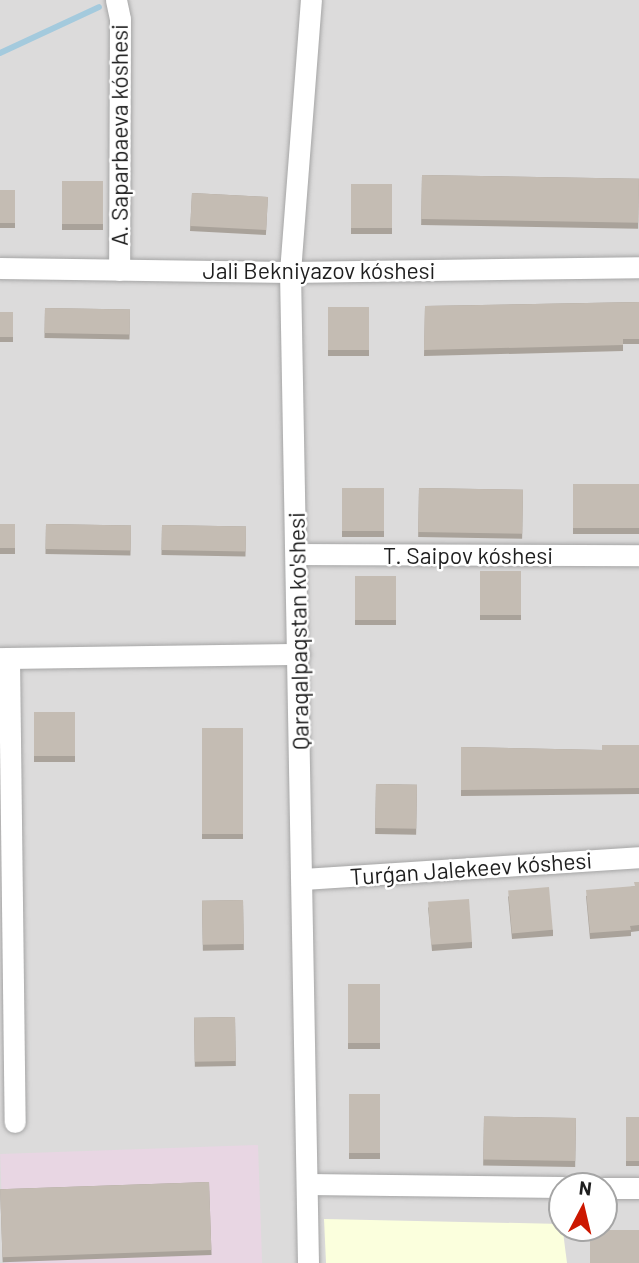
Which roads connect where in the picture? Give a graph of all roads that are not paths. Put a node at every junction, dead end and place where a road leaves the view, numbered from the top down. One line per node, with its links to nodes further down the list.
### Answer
1 (116, 0): 5 (street, A. Saparbaeva kóshesi)
2 (311, 0): 6 (street, Qaraqalpaqstan ko'shesi)
3 (639, 267): 6 (street, Jali Bekniyazov kóshesi)
4 (0, 268): 5 (street, Jali Bekniyazov kóshesi)
5 (119, 270): 6 (street, Jali Bekniyazov kóshesi)
6 (290, 272): 7 (street, Qaraqalpaqstan ko'shesi)
7 (297, 554): 8 (street, T. Saipov kóshesi); 9 (street, Qaraqalpaqstan ko'shesi)
8 (639, 555)
9 (299, 654): 10 (street); 12 (street, Qaraqalpaqstan ko'shesi)
10 (4, 658): 13 (street)
11 (639, 857): 12 (street, Turǵan Jalekeev kóshesi)
12 (302, 879): 14 (street, Qaraqalpaqstan ko'shesi)
13 (15, 1122)
14 (307, 1184): 15 (street); 18 (street, Qaraqalpaqstan ko'shesi)
15 (548, 1187)
16 (618, 1188): 17 (street)
17 (639, 1188)
18 (309, 1263)

